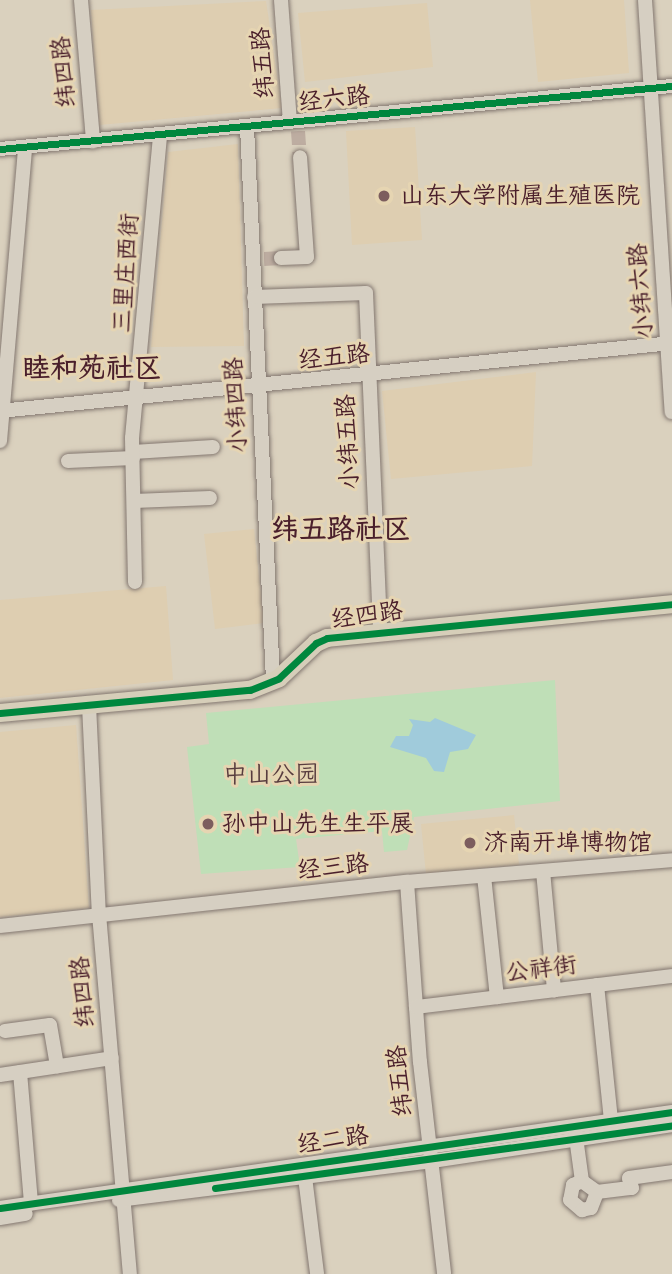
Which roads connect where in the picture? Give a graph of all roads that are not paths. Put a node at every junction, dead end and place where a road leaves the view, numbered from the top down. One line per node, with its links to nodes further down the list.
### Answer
1 (81, 0): 9 (street, 纬四路)
2 (281, 0): 6 (street, 纬五路)
3 (645, 0): 5 (street, 小纬六路)
4 (672, 86): 5 (street, 经六路)
5 (650, 88): 6 (street, 经六路); 13 (street, 小纬六路)
6 (295, 125): 7 (street, 经六路)
7 (247, 127): 8 (street, 经六路); 15 (street, 小纬四路)
8 (160, 135): 9 (street, 经六路); 19 (street, 三里庄西街)
9 (93, 141): 10 (street, 经六路)
10 (25, 147): 11 (street, 经六路); 20 (street)
11 (0, 149)
12 (300, 157): 14 (street)
13 (666, 238): 16 (street, 小纬六路)
14 (281, 258)
15 (254, 297): 17 (street, 小纬五路); 18 (street, 小纬四路)
16 (670, 343): 17 (street, 经五路); 21 (street, 小纬六路)
17 (368, 377): 18 (street, 经五路); 30 (street, 小纬五路)
18 (257, 388): 19 (street, 经五路); 31 (street, 小纬四路)
19 (138, 399): 20 (street, 经五路); 24 (street, 三里庄西街)
20 (3, 411): 22 (street)
21 (672, 412)
22 (0, 441)
23 (213, 447): 24 (street)
24 (133, 455): 25 (street); 27 (street, 三里庄西街)
25 (68, 461)
26 (210, 498): 27 (street)
27 (134, 501): 28 (street, 三里庄西街)
28 (135, 582)
29 (672, 604): 30 (main road, 经四路)
30 (380, 631): 31 (main road, 经四路)
31 (273, 681): 32 (main road, 经四路)
32 (89, 705): 33 (main road, 经四路); 38 (street, 纬四路)
33 (0, 713)
34 (672, 860): 35 (street, 经三路)
35 (542, 871): 36 (street, 经三路); 42 (street)
36 (484, 876): 37 (street, 经三路); 43 (street)
37 (407, 882): 38 (street, 经三路); 44 (street, 纬五路)
38 (99, 914): 39 (street, 经三路); 46 (street, 纬四路)
39 (0, 926)
40 (672, 976): 41 (street, 公祥街)
41 (597, 985): 42 (street, 公祥街); 51 (street)
42 (554, 990): 43 (street, 公祥街)
43 (497, 998): 44 (street, 公祥街)
44 (416, 1007): 54 (street, 纬五路)
45 (5, 1031): 47 (street)
46 (112, 1058): 47 (street); 59 (street, 纬四路)
47 (57, 1066): 48 (street)
48 (20, 1072): 49 (street); 60 (street)
49 (0, 1075)
50 (672, 1112): 51 (street, 经二路)
51 (611, 1120): 53 (street, 经二路)
52 (672, 1125): 53 (street, 经二路)
53 (575, 1133): 54 (street, 经二路); 57 (street)
54 (431, 1154): 56 (street, 经二路); 59 (street, 经二路); 65 (street, 纬五路)
55 (672, 1172): 58 (street)
56 (305, 1177): 59 (street, 经二路); 64 (street)
57 (582, 1181): 58 (street); 58 (street)
58 (597, 1192)
59 (124, 1194): 60 (street, 经二路); 62 (street, 经二路); 63 (street, 纬四路)
60 (31, 1203): 61 (street, 经二路)
61 (0, 1208)
62 (0, 1218)
63 (130, 1274)
64 (317, 1274)
65 (444, 1274)

